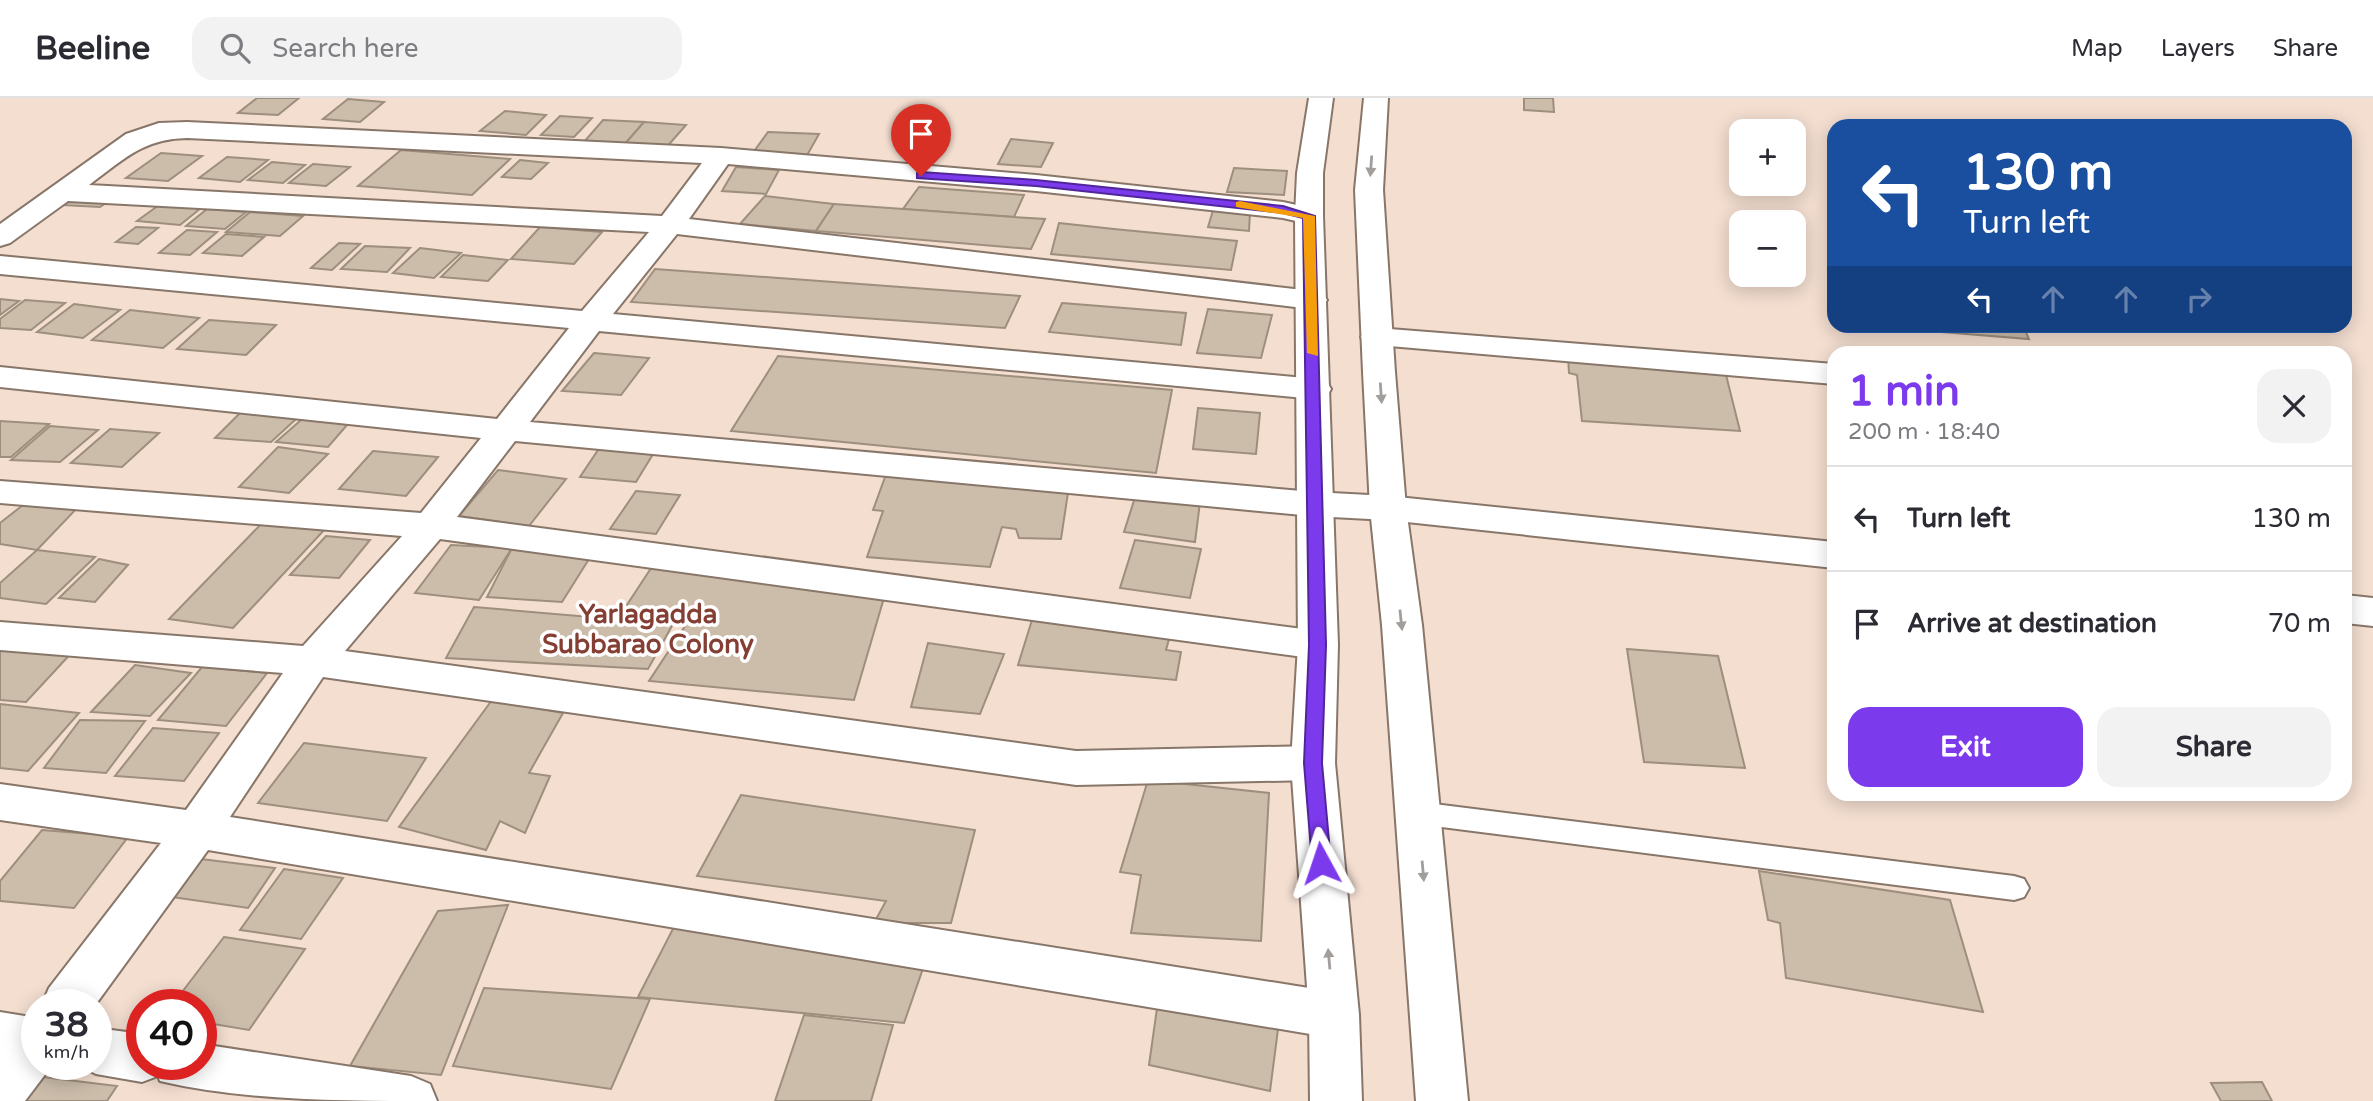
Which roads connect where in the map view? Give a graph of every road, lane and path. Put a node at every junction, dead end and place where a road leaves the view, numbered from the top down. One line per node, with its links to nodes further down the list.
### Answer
1 (1321, 98): 5 (street)
2 (1376, 98): 11 (street, one-way to 11)
3 (721, 156): 4 (street); 5 (street); 6 (street)
4 (62, 192): 6 (street); 7 (street)
5 (1309, 216): 9 (street)
6 (670, 225): 9 (street); 10 (street)
7 (0, 237)
8 (0, 265): 10 (street)
9 (1312, 300): 14 (street)
10 (591, 320): 14 (street); 15 (street)
11 (1377, 337): 12 (street); 18 (street, one-way to 18)
12 (1827, 373)
13 (0, 377): 15 (street)
14 (1315, 388): 17 (street)
15 (506, 430): 17 (street); 19 (street)
16 (0, 492): 19 (street)
17 (1313, 504): 18 (street); 24 (street)
18 (1388, 508): 20 (street); 28 (street, one-way to 28)
19 (431, 526): 24 (street); 25 (street)
20 (1827, 554)
21 (2352, 610): 22 (street)
22 (2373, 612)
23 (0, 636): 25 (street)
24 (1318, 645): 26 (street)
25 (313, 661): 26 (street); 29 (street)
26 (1313, 763): 32 (street, one-way to 26)
27 (0, 802): 29 (street)
28 (1418, 814): 30 (lane); 40 (street, one-way to 40)
29 (197, 830): 31 (street); 32 (street)
30 (2014, 888)
31 (78, 989)
32 (1334, 1015): 39 (street)
33 (0, 1035): 34 (street)
34 (21, 1040)
35 (21, 1064): 37 (street)
36 (217, 1070): 38 (street)
37 (0, 1091)
38 (411, 1101)
39 (1336, 1101)
40 (1442, 1101)

